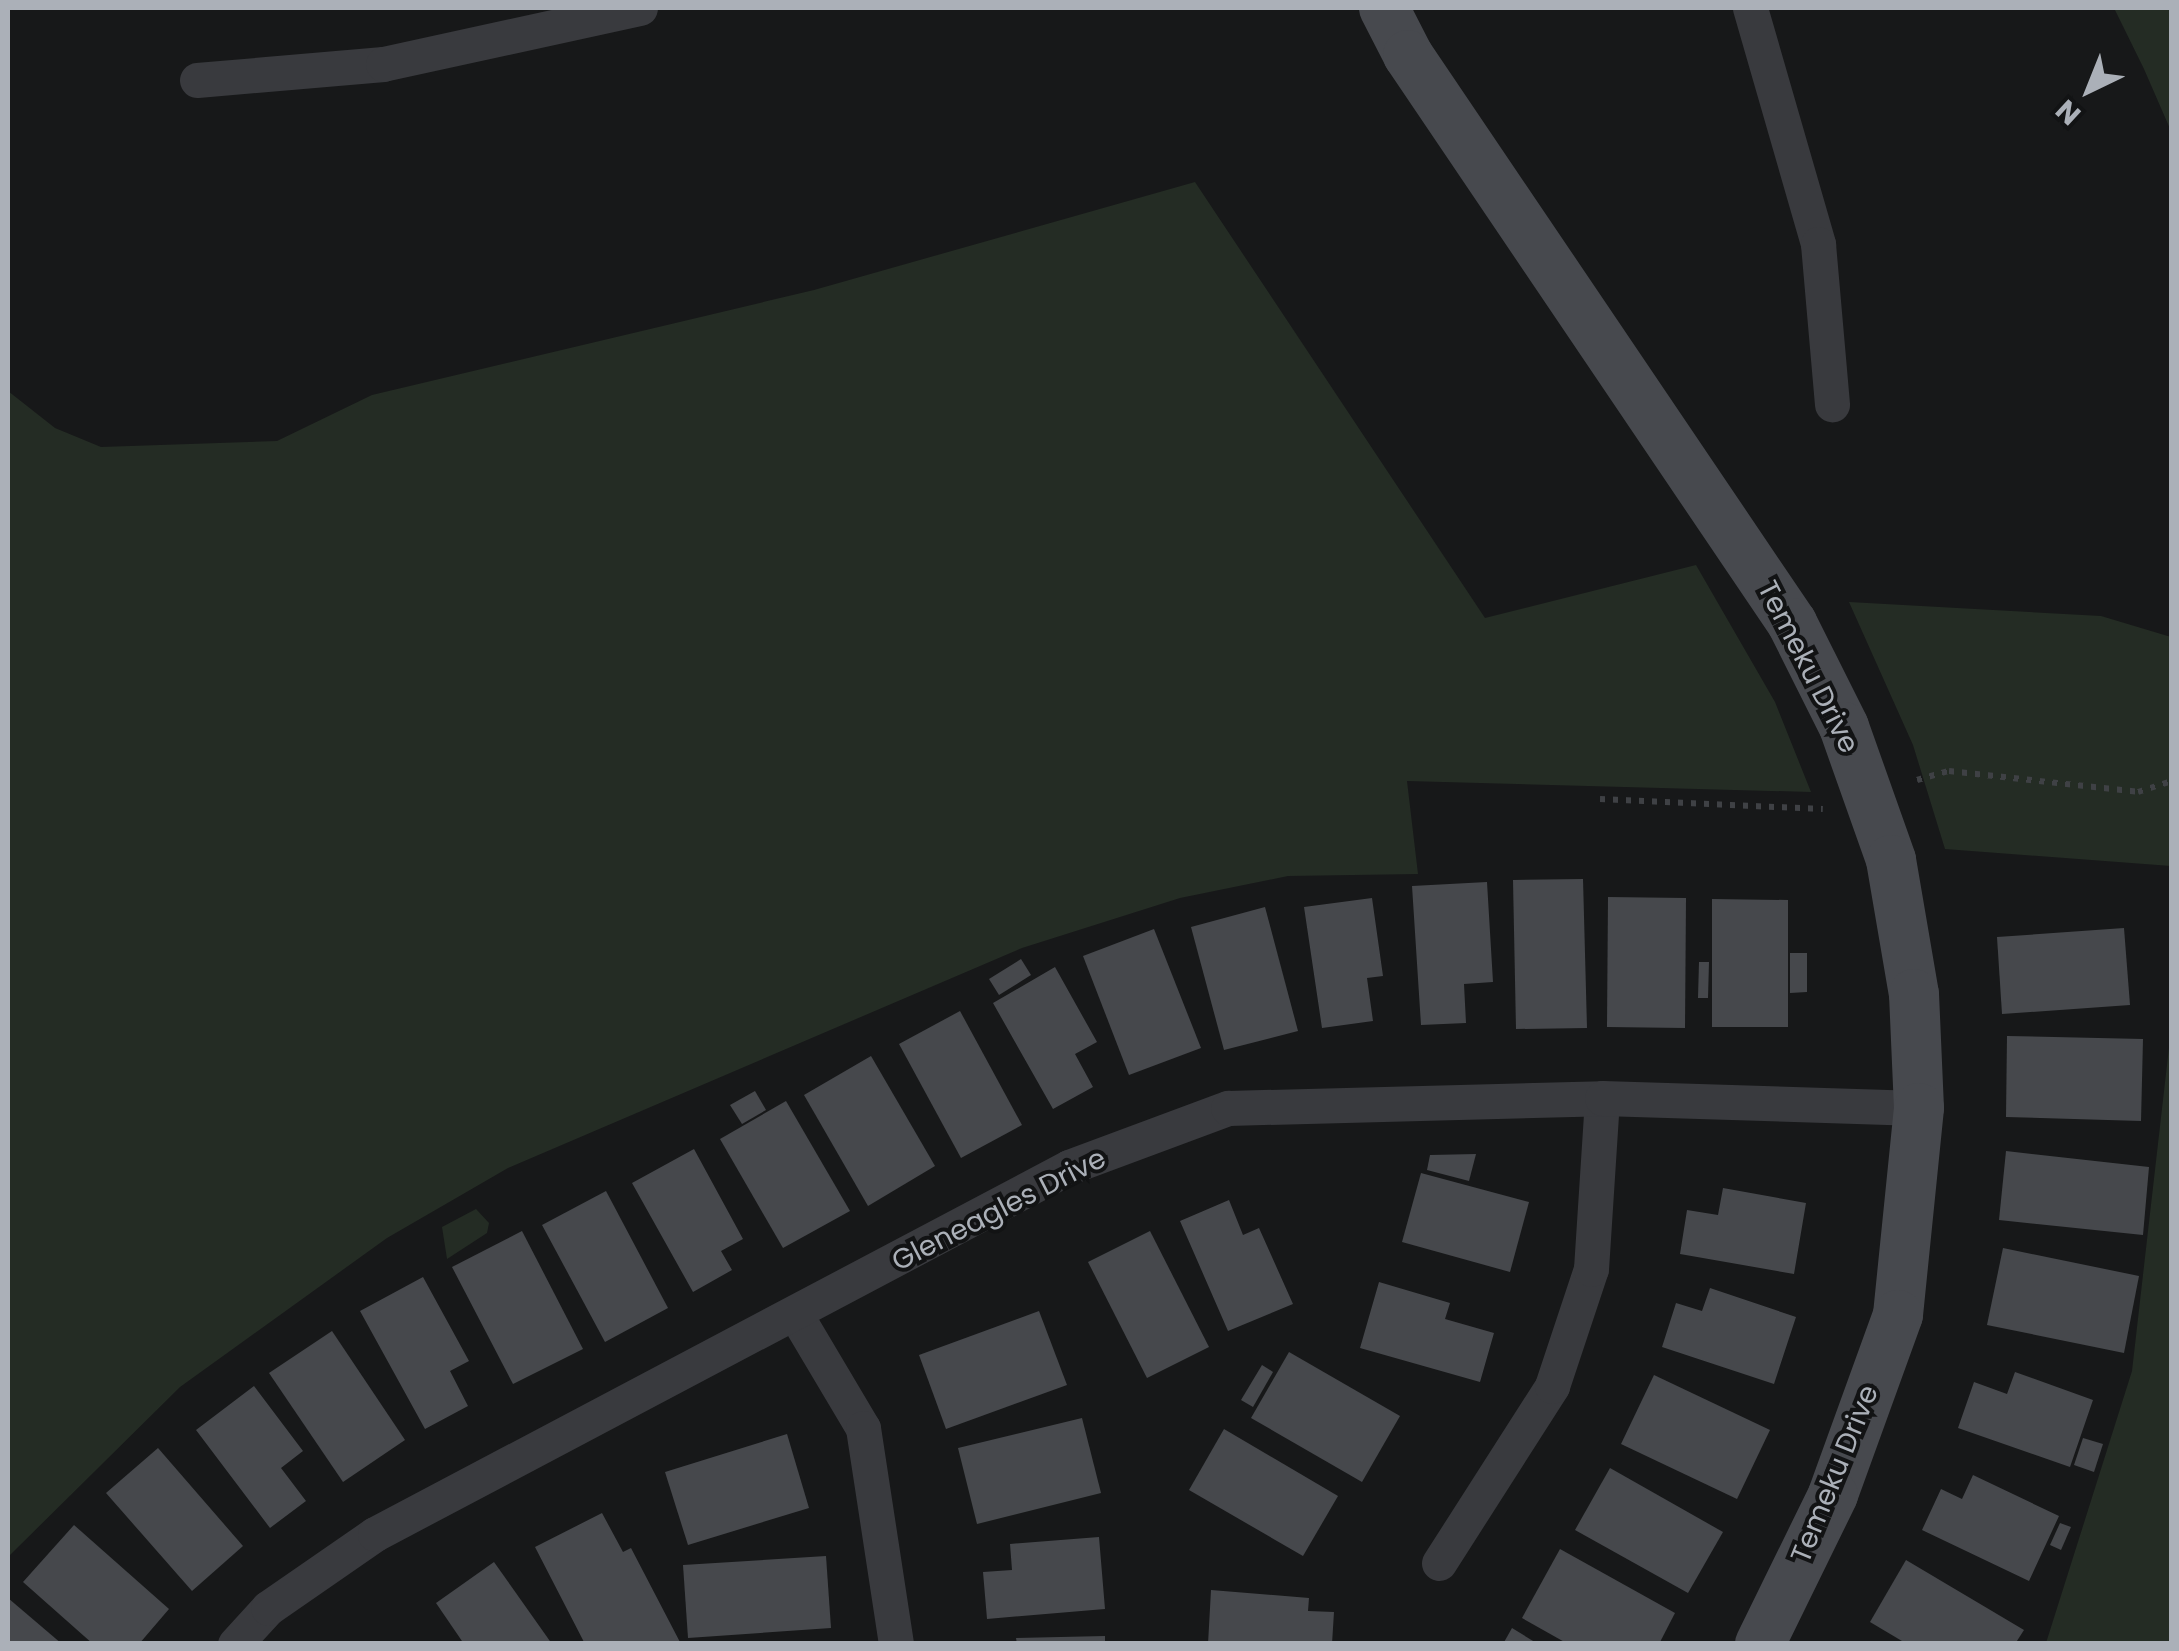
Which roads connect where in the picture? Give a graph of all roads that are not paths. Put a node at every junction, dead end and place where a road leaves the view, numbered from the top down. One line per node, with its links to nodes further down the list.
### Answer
1 (640, 8): 4 (street)
2 (1384, 8): 7 (street, Temeku Drive)
3 (1750, 8): 5 (street)
4 (197, 80)
5 (1832, 404)
6 (1602, 1098): 7 (street, Gleneagles Drive); 8 (street, Gleneagles Drive); 9 (street)
7 (1918, 1108): 12 (street, Temeku Drive)
8 (797, 1316): 10 (street, Gleneagles Drive); 11 (street)
9 (1438, 1563)
10 (235, 1644)
11 (896, 1644)
12 (1760, 1644)

